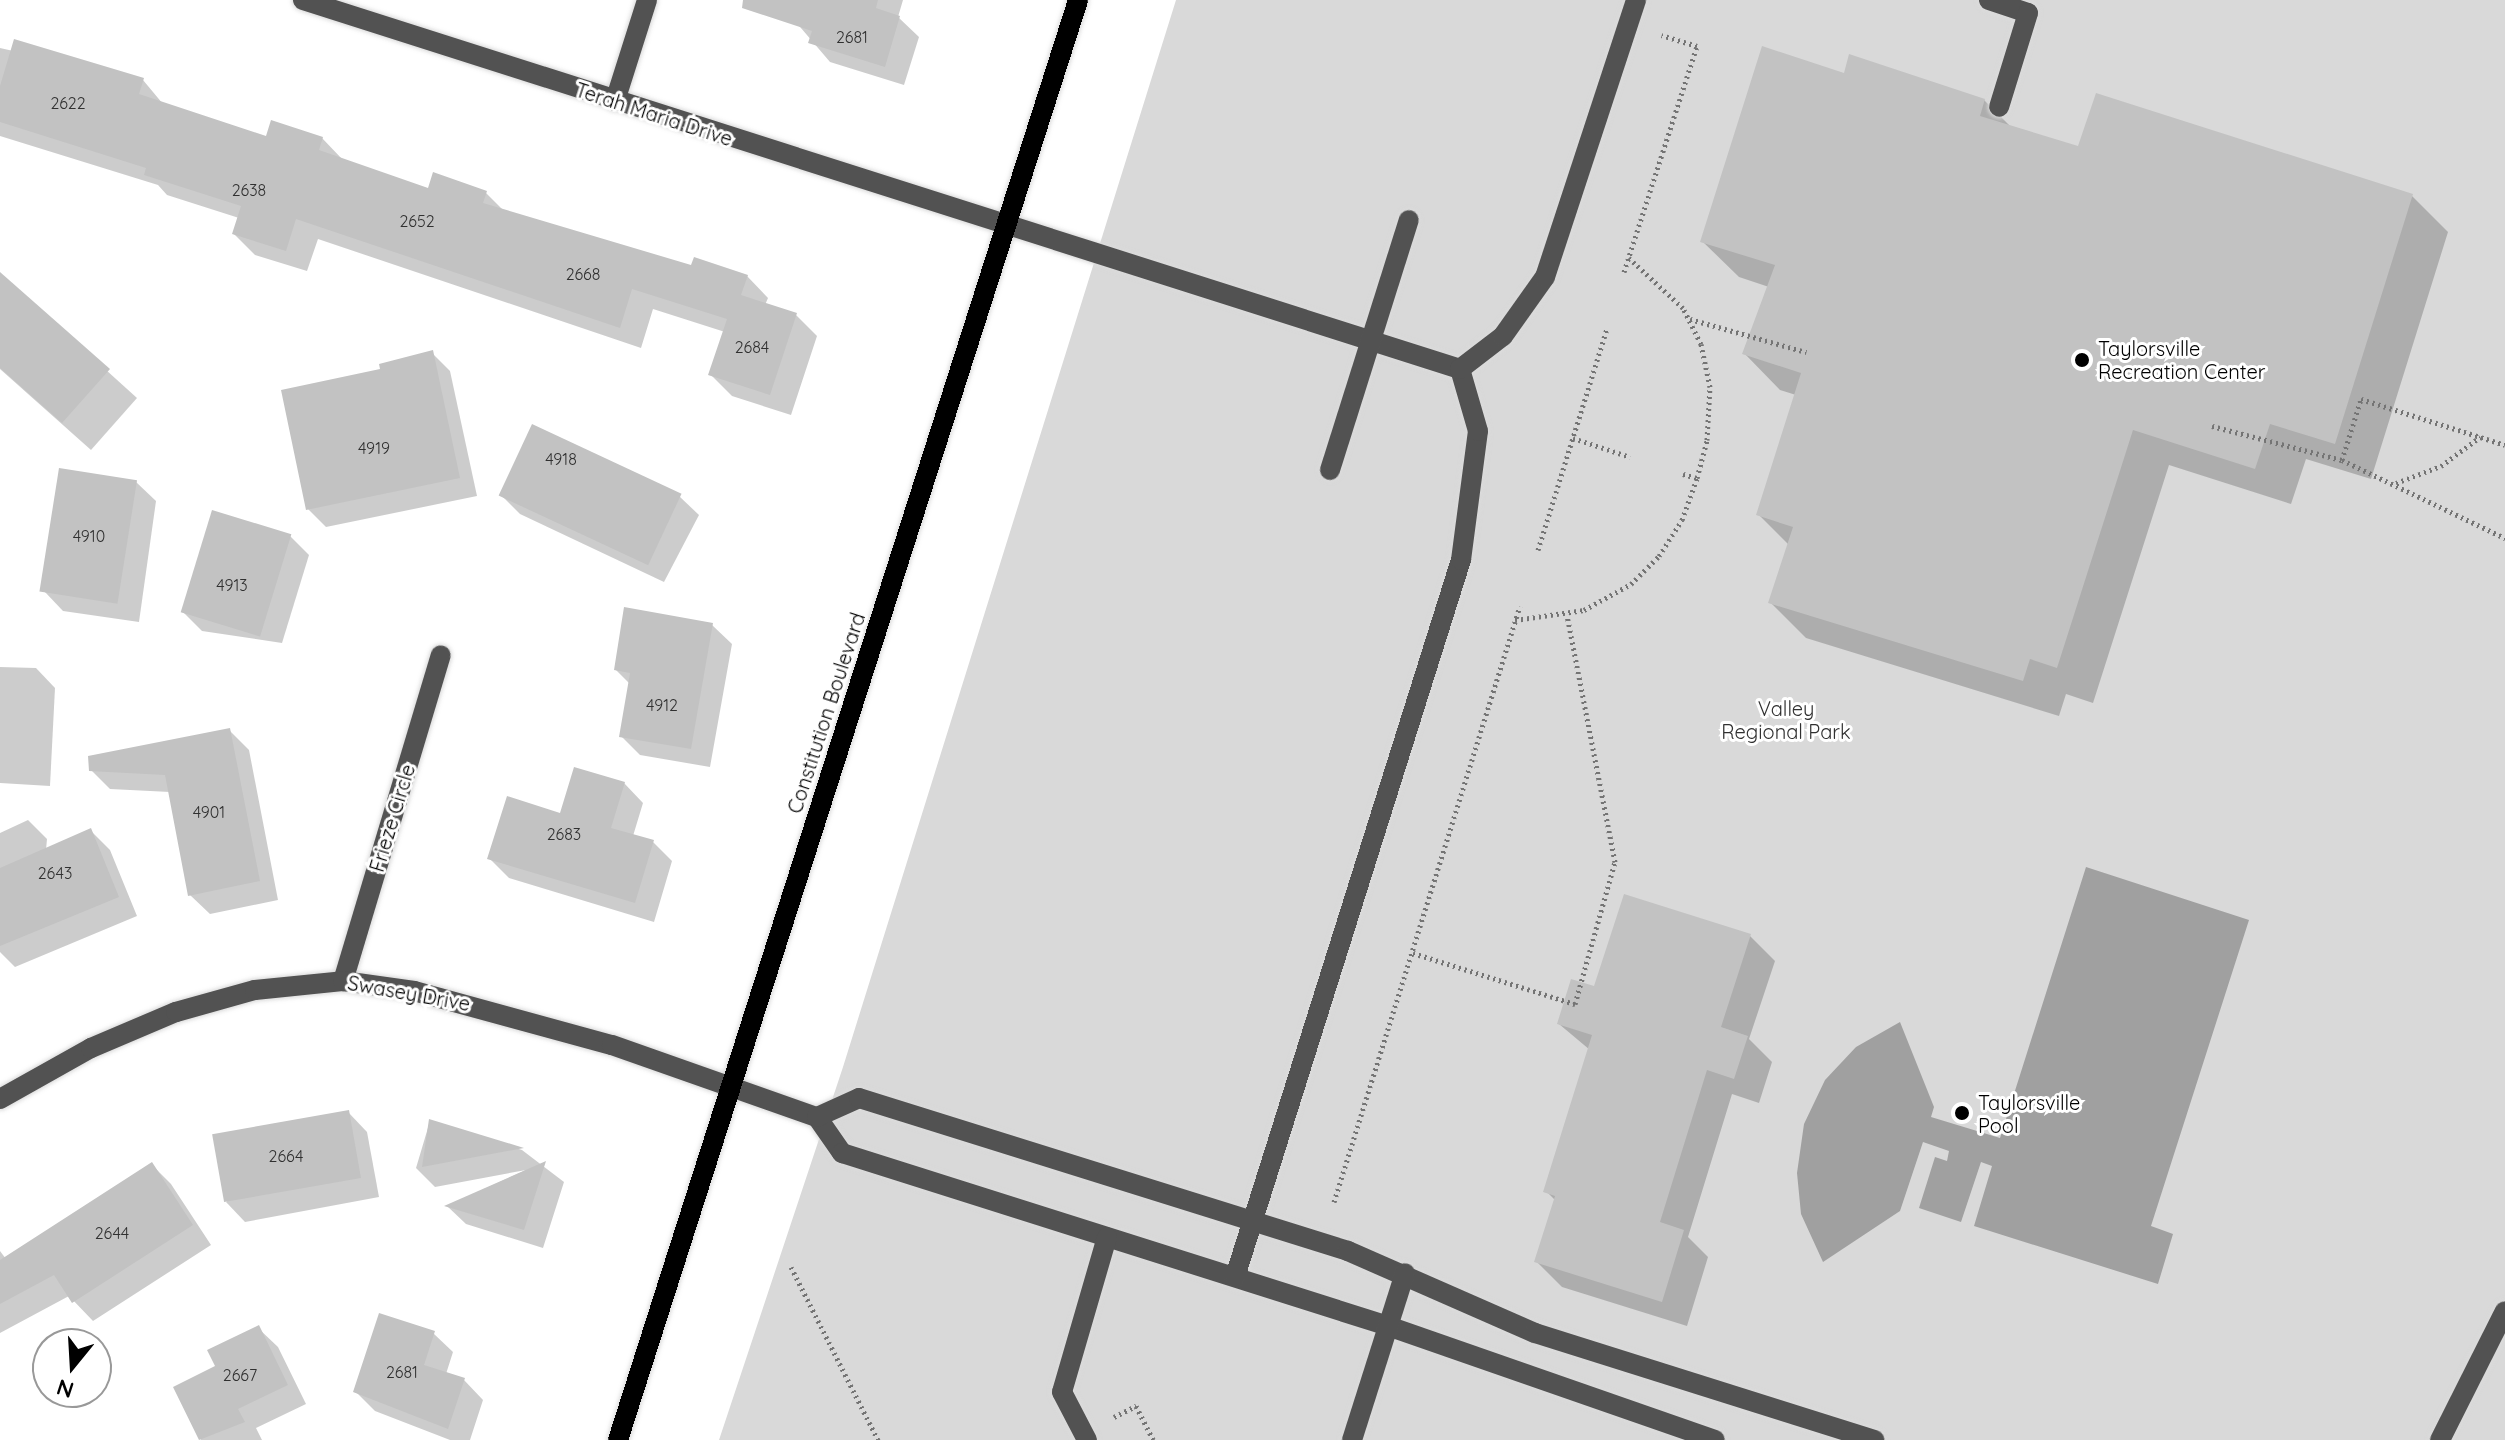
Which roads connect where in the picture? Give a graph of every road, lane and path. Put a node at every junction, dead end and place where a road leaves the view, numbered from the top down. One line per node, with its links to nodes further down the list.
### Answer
1 (303, 0): 7 (street, Terah Maria Drive)
2 (647, 0): 7 (street)
3 (1078, 0): 10 (main road, Constitution Boulevard)
4 (1636, 0): 17 (street)
5 (1989, 0): 8 (street)
6 (1657, 34): 11 (path)
7 (615, 101): 10 (street, Terah Maria Drive)
8 (1999, 107)
9 (1409, 220): 15 (street)
10 (1005, 227): 15 (street, Terah Maria Drive); 36 (main road, Constitution Boulevard)
11 (1629, 258): 12 (path); 13 (path)
12 (1624, 272)
13 (1689, 318): 16 (path); 26 (path)
14 (1607, 328): 20 (path)
15 (1372, 342): 17 (street, Terah Maria Drive); 24 (street)
16 (1806, 352)
17 (1460, 369): 40 (street)
18 (2212, 426): 23 (path)
19 (2480, 437): 21 (path); 23 (path); 27 (path)
20 (1573, 438): 22 (path); 29 (path)
21 (2505, 445)
22 (1630, 457)
23 (2342, 460): 27 (path)
24 (1330, 470)
25 (1683, 474): 26 (path)
26 (1697, 478): 31 (path)
27 (2395, 483): 28 (path)
28 (2505, 538)
29 (1538, 550)
30 (1520, 606): 32 (path)
31 (1567, 615): 32 (path); 34 (path)
32 (1515, 620): 34 (path)
33 (441, 655): 35 (street, Frieze Circle)
34 (1413, 953): 39 (path)
35 (343, 981): 36 (street, Swasey Drive); 37 (street, Swasey Drive)
36 (732, 1090): 38 (street, Swasey Drive); 47 (main road, Constitution Boulevard)
37 (0, 1099)
38 (817, 1117): 40 (street); 41 (street)
39 (1334, 1202)
40 (1252, 1223): 43 (street); 44 (street)
41 (1107, 1237): 44 (street); 49 (street)
42 (791, 1267): 48 (path)
43 (1405, 1273): 46 (street); 52 (street)
44 (1235, 1277): 46 (street)
45 (2505, 1311): 53 (street)
46 (1388, 1326): 50 (street); 51 (street)
47 (618, 1440)
48 (878, 1440)
49 (1087, 1440)
50 (1352, 1440)
51 (1715, 1440)
52 (1875, 1440)
53 (2440, 1440)

